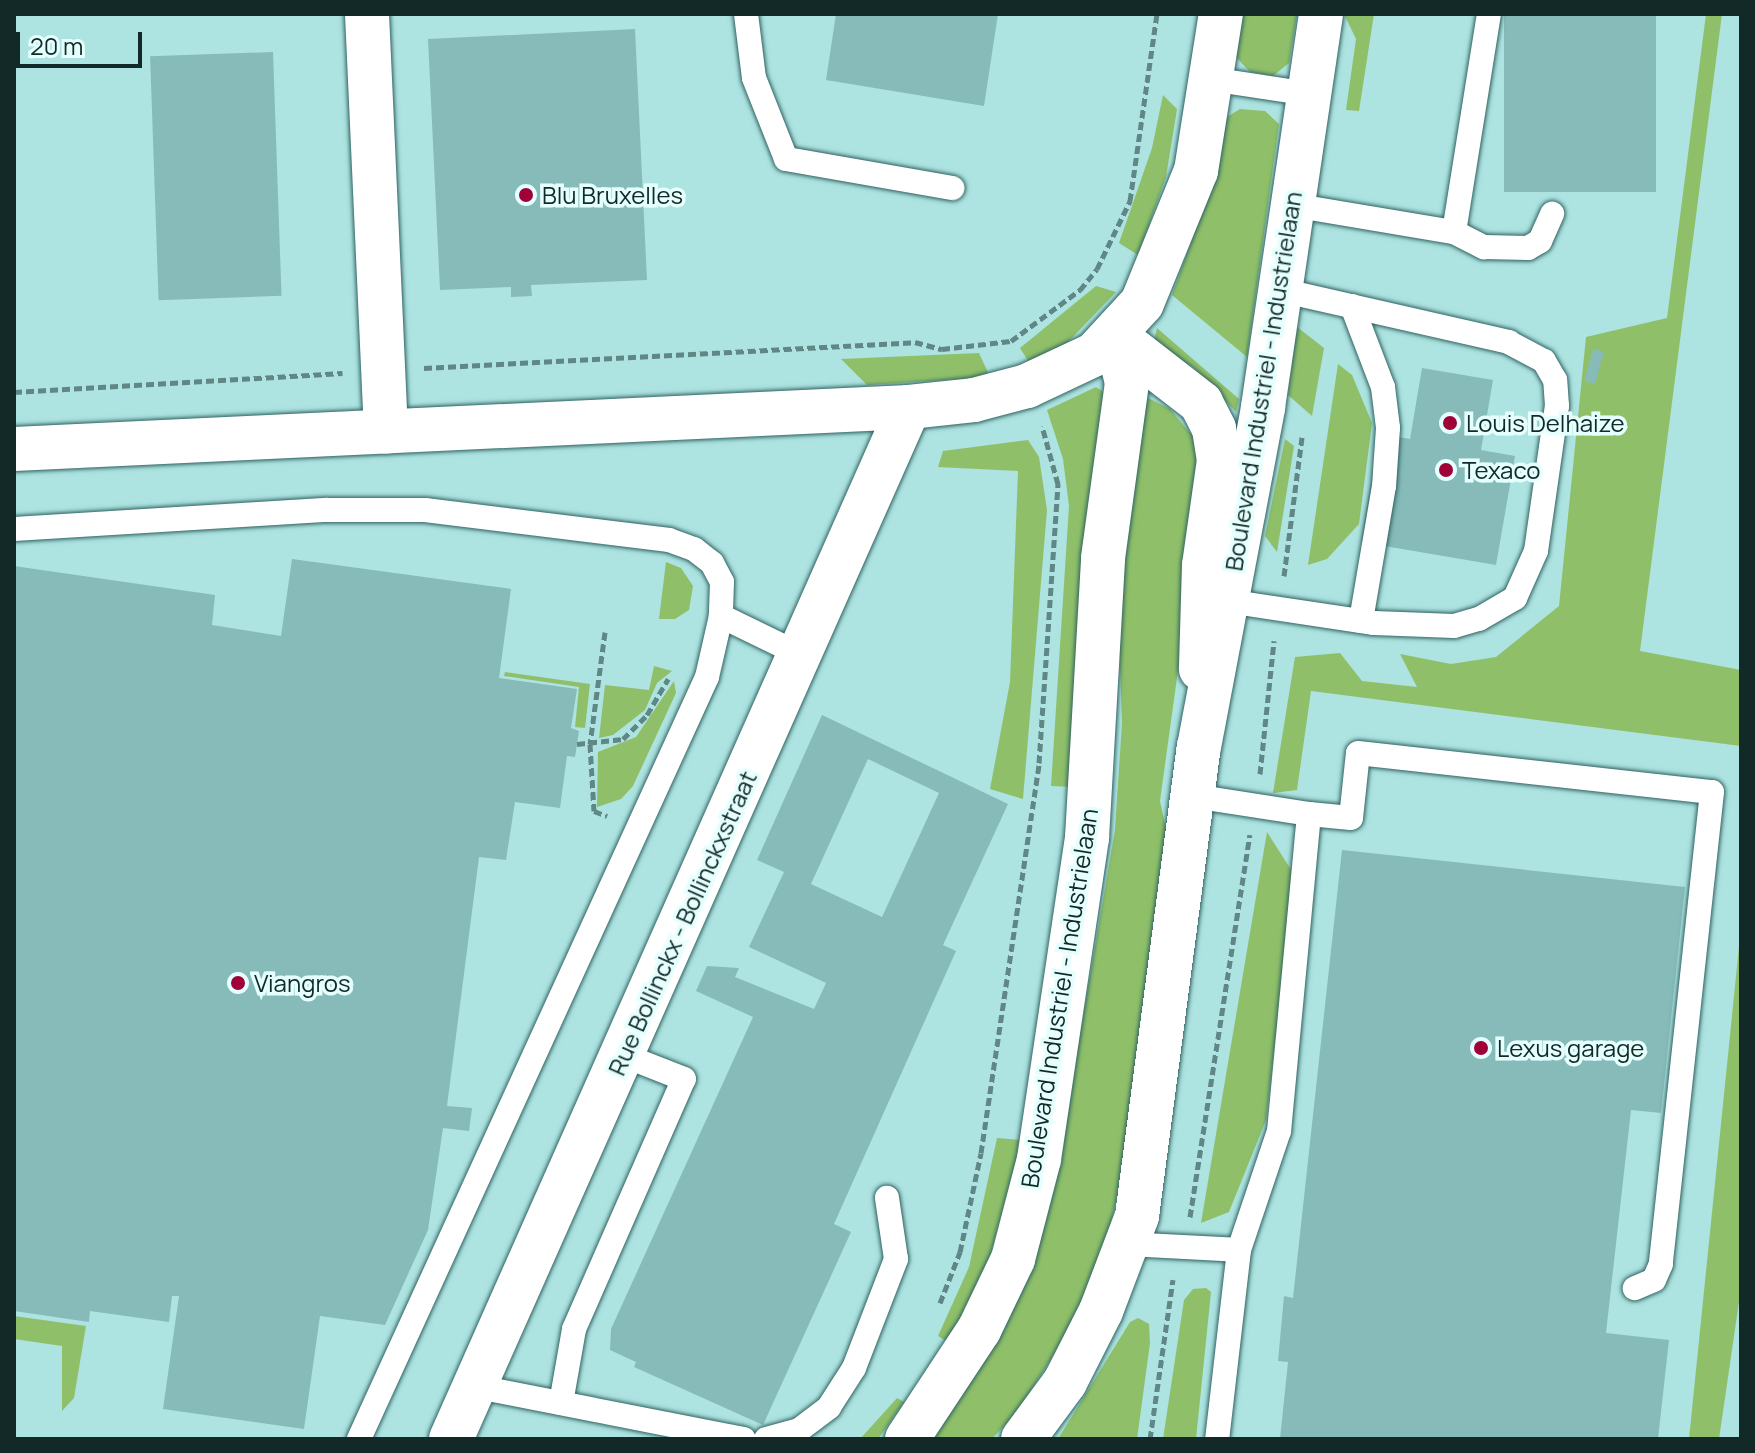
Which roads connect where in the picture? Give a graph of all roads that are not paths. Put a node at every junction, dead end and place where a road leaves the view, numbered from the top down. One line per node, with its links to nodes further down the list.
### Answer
1 (367, 14): 16 (main road)
2 (746, 14): 8 (lane)
3 (1221, 14): 6 (main road)
4 (1321, 14): 7 (main road, Boulevard Industriel - Industrielaan)
5 (1489, 14): 11 (lane)
6 (1210, 79): 7 (lane); 14 (main road)
7 (1309, 94): 9 (main road, Boulevard Industriel - Industrielaan)
8 (952, 188)
9 (1292, 205): 11 (lane); 12 (main road, Boulevard Industriel - Industrielaan)
10 (1552, 214): 11 (lane)
11 (1454, 232)
12 (1281, 290): 13 (lane); 19 (main road, Boulevard Industriel - Industrielaan)
13 (1352, 306): 21 (lane); 21 (lane)
14 (1116, 337): 15 (main road); 23 (main road, Boulevard Industriel - Industrielaan); 37 (main road, Boulevard Industriel - Industrielaan)
15 (909, 407): 16 (main road); 22 (main road, Rue Bollinckx - Bollinckxstraat)
16 (386, 432): 17 (main road)
17 (14, 449)
18 (14, 529): 20 (lane)
19 (1227, 601): 21 (lane); 23 (main road, Boulevard Industriel - Industrielaan)
20 (721, 616): 22 (lane); 33 (lane)
21 (1361, 621)
22 (801, 655): 26 (main road, Rue Bollinckx - Bollinckxstraat)
23 (1199, 747): 24 (main road, Boulevard Industriel - Industrielaan)
24 (1193, 796): 25 (lane); 28 (main road, Boulevard Industriel - Industrielaan)
25 (1309, 814): 29 (lane); 30 (lane)
26 (623, 1055): 31 (main road, Rue Bollinckx - Bollinckxstraat); 32 (lane)
27 (887, 1198): 36 (lane)
28 (1126, 1244): 29 (lane); 38 (main road, Boulevard Industriel - Industrielaan)
29 (1239, 1250): 39 (lane)
30 (1635, 1288)
31 (473, 1386): 32 (lane); 34 (main road, Rue Bollinckx - Bollinckxstraat)
32 (561, 1403): 35 (lane)
33 (359, 1439)
34 (451, 1439)
35 (744, 1439)
36 (766, 1439)
37 (907, 1439)
38 (1023, 1439)
39 (1217, 1439)

